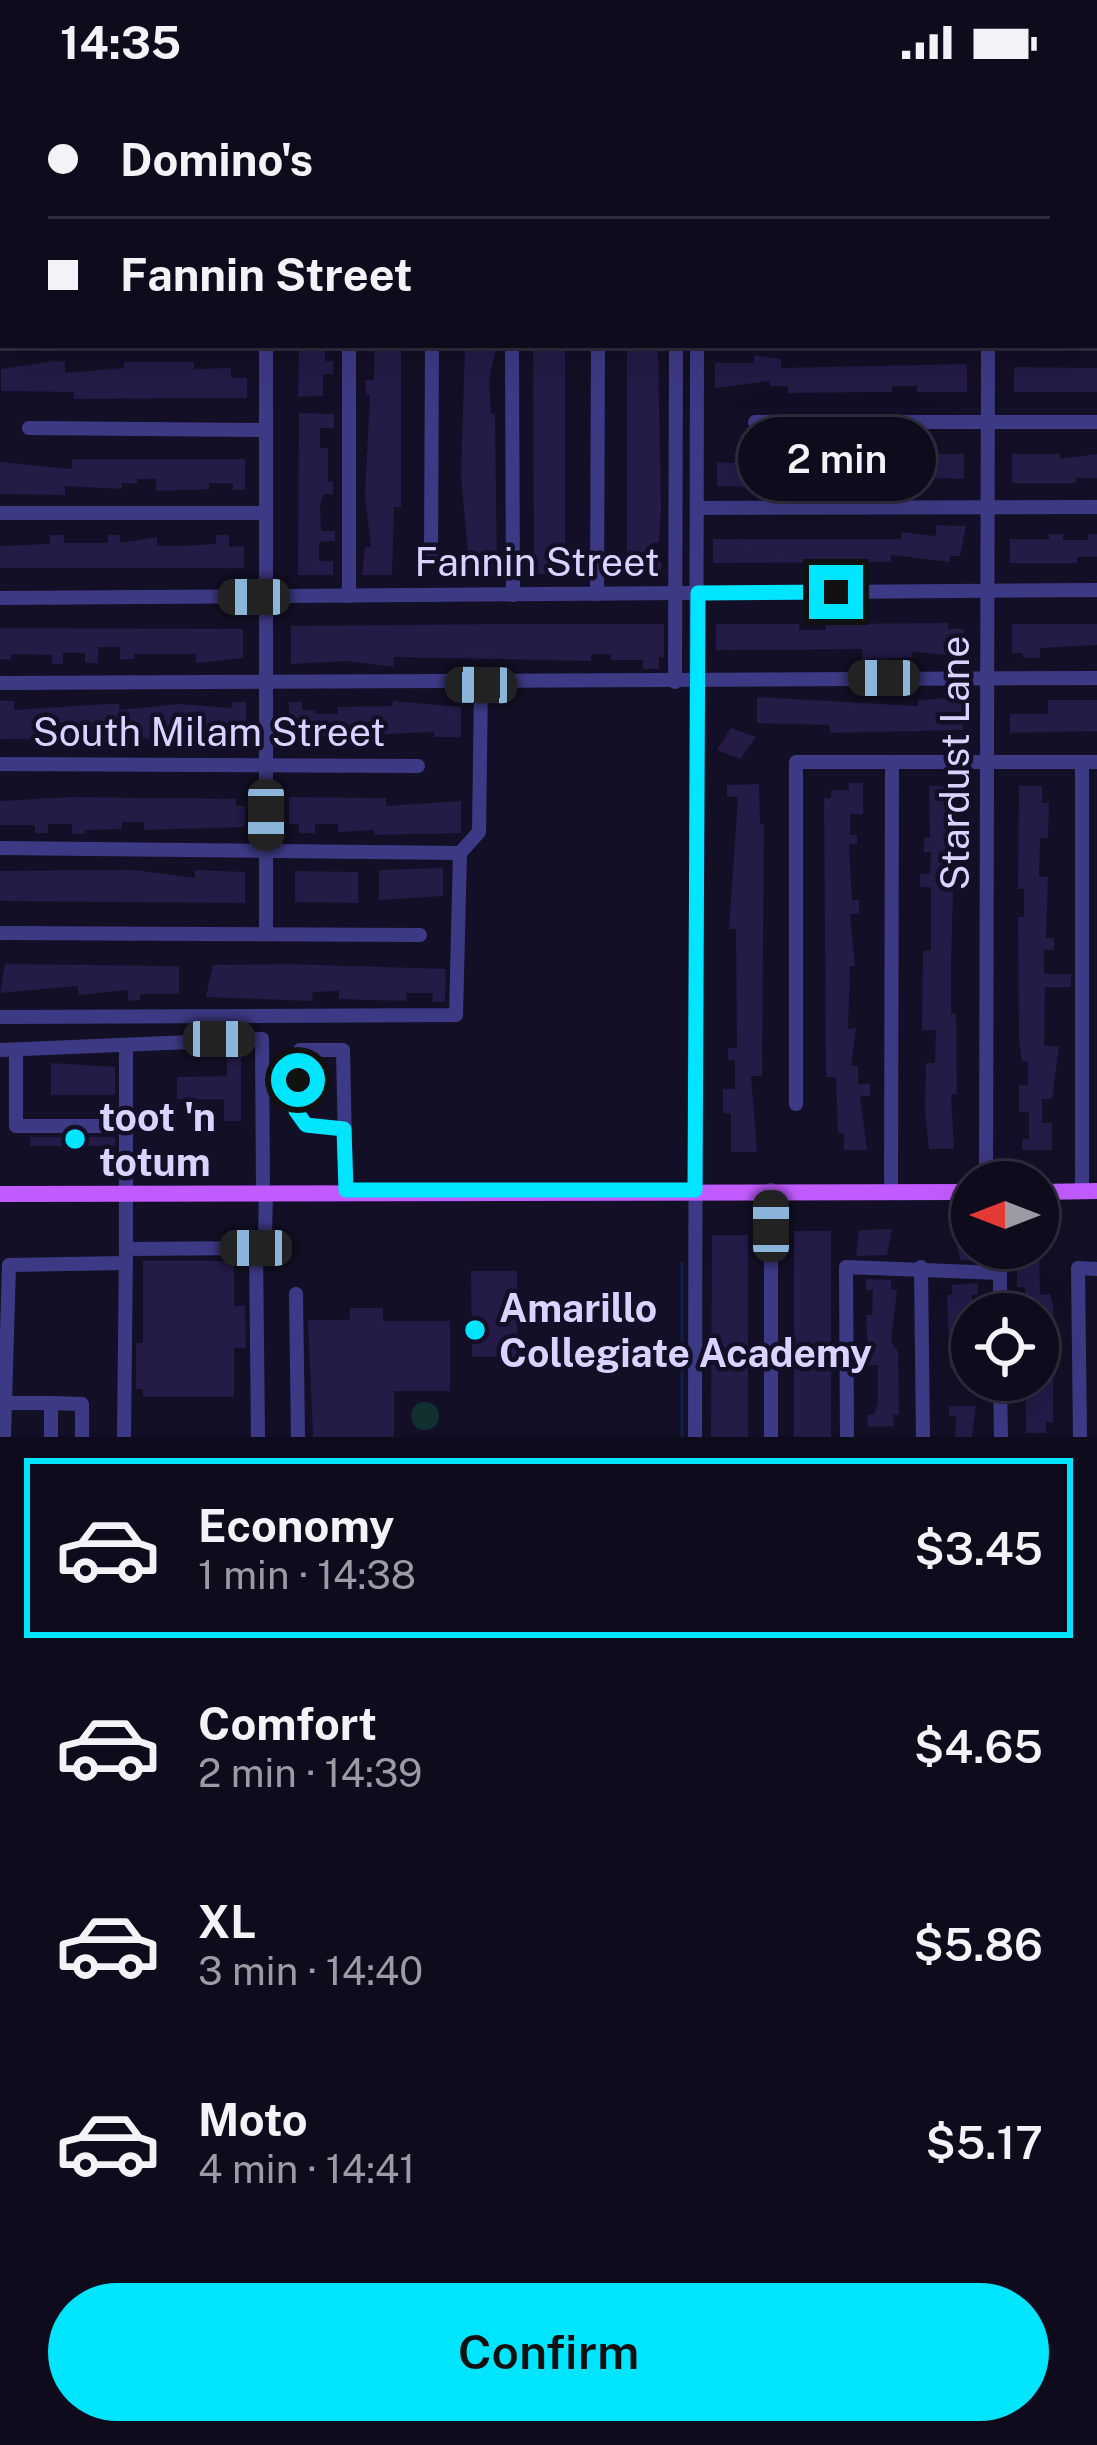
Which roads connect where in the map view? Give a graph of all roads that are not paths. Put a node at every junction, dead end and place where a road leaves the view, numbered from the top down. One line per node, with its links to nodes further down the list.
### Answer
1 (266, 348): 13 (street)
2 (349, 348): 26 (street)
3 (432, 348): 19 (street)
4 (512, 348): 25 (street)
5 (598, 348): 23 (street)
6 (676, 348): 24 (street)
7 (697, 348): 16 (street)
8 (988, 348): 11 (street, Stardust Lane)
9 (755, 422): 11 (street)
10 (1097, 422): 11 (street)
11 (988, 423): 14 (street, Stardust Lane)
12 (28, 428): 13 (street)
13 (266, 430): 17 (street)
14 (989, 506): 15 (street); 16 (street); 21 (street, Stardust Lane)
15 (1097, 507)
16 (698, 508): 22 (street)
17 (266, 512): 18 (street); 27 (street)
18 (0, 513)
19 (431, 551)
20 (1097, 590): 21 (street, Fannin Street)
21 (989, 591): 22 (street, Fannin Street); 29 (street, Stardust Lane)
22 (698, 593): 24 (street, Fannin Street); 30 (street)
23 (597, 594): 24 (street, Fannin Street); 25 (street, Fannin Street)
24 (676, 594): 33 (street)
25 (513, 595): 26 (street, Fannin Street)
26 (349, 596): 27 (street, Fannin Street)
27 (266, 597): 28 (street, Fannin Street); 32 (street)
28 (0, 598)
29 (988, 677): 30 (street); 31 (street); 39 (street, Stardust Lane)
30 (700, 678): 33 (street); 56 (street)
31 (1097, 678)
32 (266, 682): 34 (street); 35 (street); 40 (street)
33 (676, 682): 35 (street)
34 (0, 683)
35 (481, 685): 44 (street)
36 (1090, 762): 39 (street); 59 (street)
37 (892, 763): 39 (street); 51 (street); 58 (street)
38 (0, 764): 40 (street, South Milam Street)
39 (988, 764): 54 (street, Stardust Lane)
40 (266, 765): 41 (street, South Milam Street); 43 (street)
41 (418, 766)
42 (0, 848): 43 (street)
43 (266, 851): 44 (street); 45 (street)
44 (460, 853): 48 (street)
45 (266, 933): 46 (street); 47 (street)
46 (0, 934)
47 (420, 934)
48 (0, 1016)
49 (126, 1048): 50 (street); 52 (street); 60 (street)
50 (8, 1050): 52 (street)
51 (796, 1104)
52 (126, 1126): 63 (street)
53 (344, 1129): 53 (street); 55 (street)
54 (986, 1161)
55 (346, 1190): 56 (main road); 60 (main road)
56 (695, 1190): 57 (main road); 80 (street)
57 (771, 1190): 58 (main road); 81 (street)
58 (891, 1191): 61 (main road)
59 (1090, 1191): 62 (main road)
60 (264, 1192): 63 (main road); 65 (street)
61 (951, 1192)
62 (1059, 1192)
63 (126, 1193): 64 (main road); 66 (street)
64 (0, 1194)
65 (256, 1248): 66 (street); 78 (street)
66 (126, 1256): 72 (street); 77 (street)
67 (921, 1267): 69 (street); 82 (street); 83 (street)
68 (1097, 1270): 85 (street)
69 (1000, 1293)
70 (296, 1294): 79 (street)
71 (1000, 1401): 84 (street)
72 (2, 1403): 73 (street); 74 (street)
73 (51, 1403): 75 (street); 76 (street)
74 (4, 1437)
75 (51, 1437)
76 (82, 1437)
77 (124, 1437)
78 (258, 1437)
79 (298, 1437)
80 (695, 1437)
81 (771, 1437)
82 (847, 1437)
83 (923, 1437)
84 (1000, 1437)
85 (1080, 1437)

